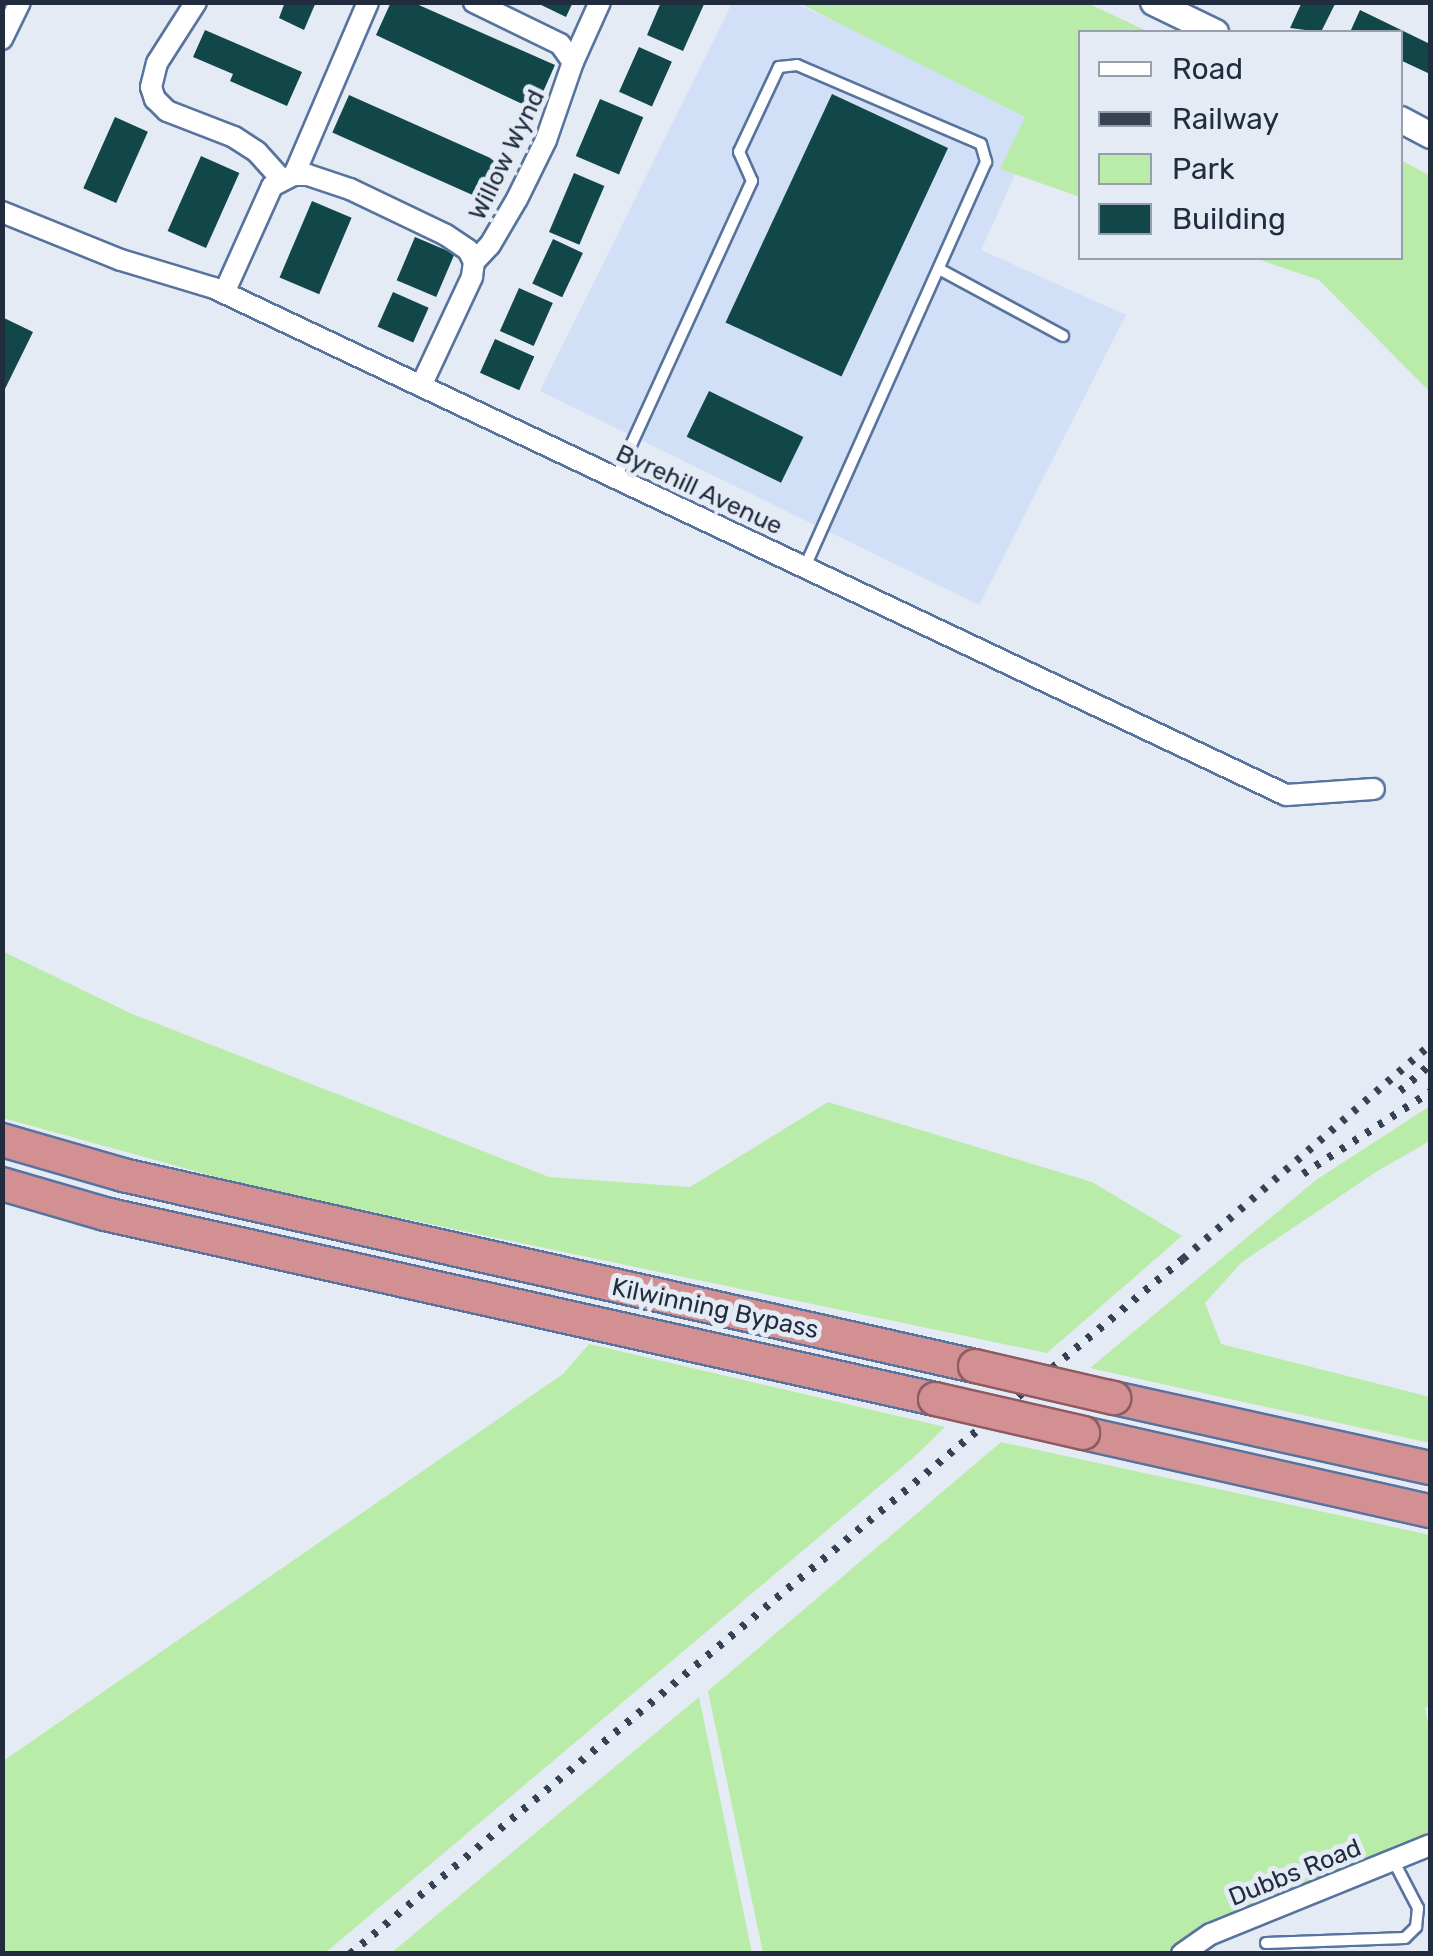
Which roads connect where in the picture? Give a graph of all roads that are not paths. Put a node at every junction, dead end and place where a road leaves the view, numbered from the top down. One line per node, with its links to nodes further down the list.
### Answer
1 (20, 2): 8 (street)
2 (196, 2): 12 (street)
3 (368, 2): 12 (street)
4 (474, 2): 9 (street)
5 (600, 2): 9 (street, Willow Wynd)
6 (1153, 2): 7 (street)
7 (1211, 30)
8 (2, 39)
9 (573, 62): 14 (street, Willow Wynd)
10 (1403, 122): 11 (street)
11 (1430, 135)
12 (287, 177): 14 (street); 16 (street)
13 (2, 212): 16 (street, Byrehill Avenue)
14 (474, 262): 18 (street, Willow Wynd)
15 (939, 269): 17 (lane); 19 (lane); 20 (lane)
16 (224, 292): 18 (street, Byrehill Avenue)
17 (1063, 336)
18 (421, 386): 19 (street, Byrehill Avenue)
19 (616, 478): 20 (street, Byrehill Avenue)
20 (805, 568): 21 (street, Byrehill Avenue)
21 (1374, 790)
22 (2, 1140): 24 (highway, Kilwinning Bypass, bridge)
23 (2, 1184): 25 (highway, Kilwinning Bypass, bridge)
24 (1430, 1468)
25 (1430, 1511)
26 (1430, 1845): 27 (street, Dubbs Road)
27 (1394, 1860): 28 (lane); 29 (street, Dubbs Road)
28 (1266, 1943)
29 (1182, 1954)

